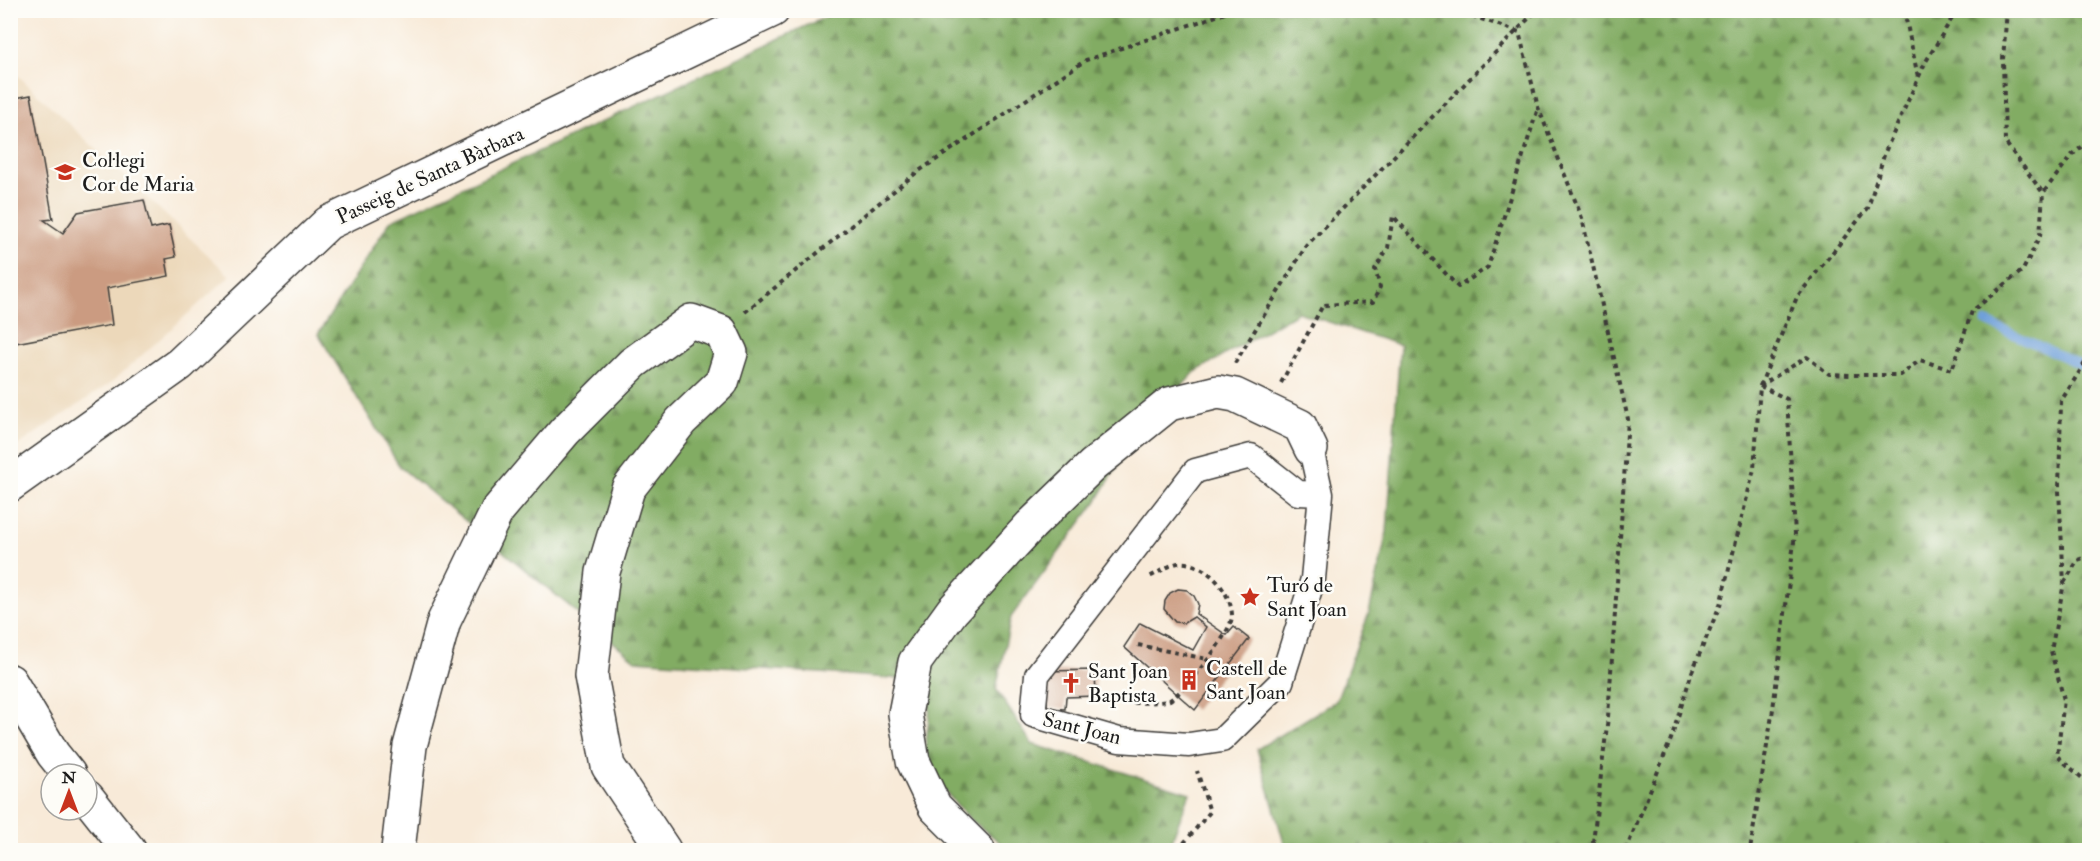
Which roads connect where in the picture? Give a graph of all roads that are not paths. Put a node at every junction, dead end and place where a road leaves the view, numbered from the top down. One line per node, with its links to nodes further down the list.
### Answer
1 (773, 10): 3 (street, Passeig de Santa Bàrbara)
2 (1311, 449): 4 (street, Sant Joan); 11 (street)
3 (10, 485)
4 (1322, 494): 4 (street, Sant Joan)
5 (10, 681): 6 (street)
6 (59, 762)
7 (99, 812): 8 (street)
8 (129, 850)
9 (398, 850): 10 (street)
10 (664, 850)
11 (978, 850)

